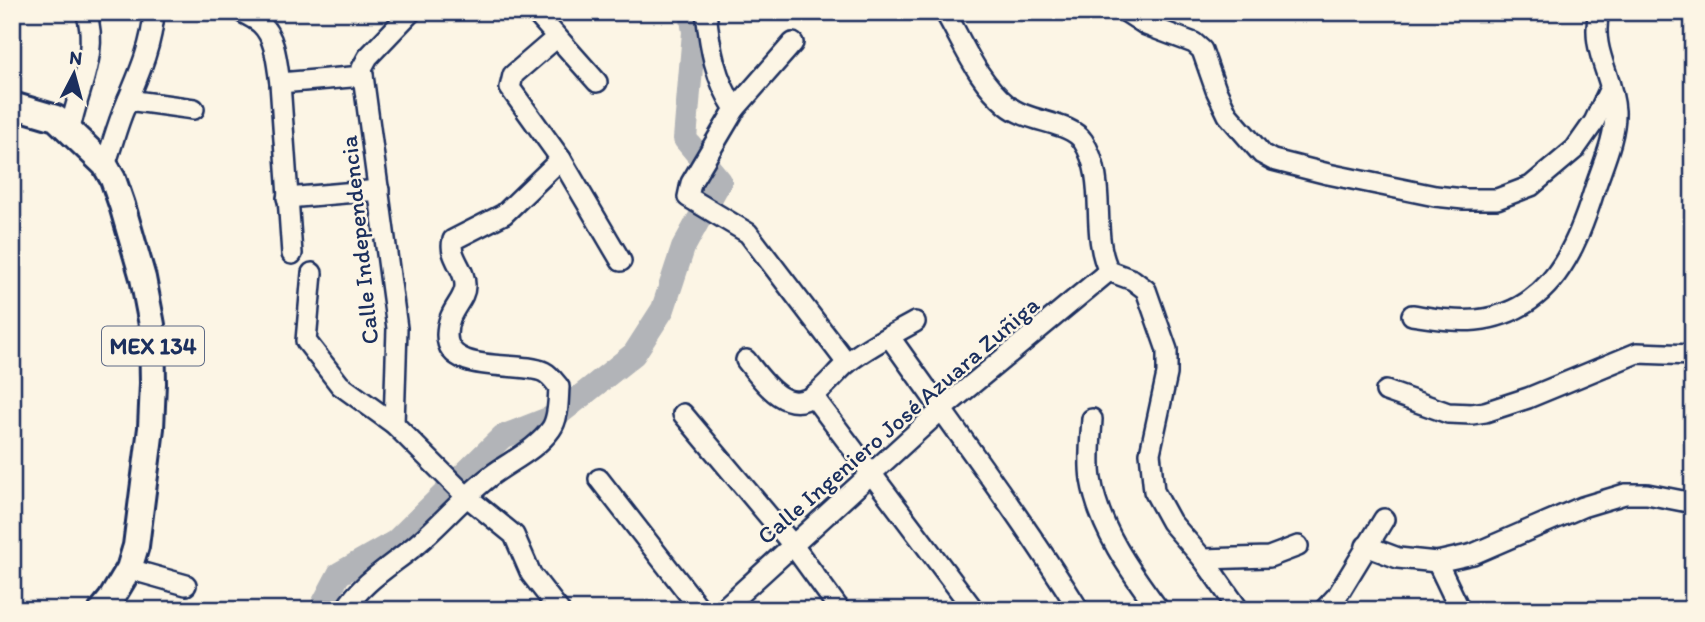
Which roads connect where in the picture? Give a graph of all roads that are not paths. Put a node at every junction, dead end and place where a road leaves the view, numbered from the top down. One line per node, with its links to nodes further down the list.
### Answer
1 (86, 12): 20 (street)
2 (242, 12): 14 (street)
3 (411, 12): 12 (street)
4 (536, 12): 10 (street)
5 (706, 12): 19 (street)
6 (945, 12): 27 (street)
7 (1126, 12): 15 (street)
8 (1599, 12): 15 (street)
9 (158, 13): 16 (street)
10 (556, 38): 13 (street); 21 (street)
11 (793, 43): 19 (street)
12 (363, 76): 14 (street); 23 (street, Calle Independencia)
13 (597, 82)
14 (280, 83): 24 (street)
15 (1611, 88): 29 (street)
16 (128, 100): 18 (street); 22 (street)
17 (12, 105): 20 (main road, MEX 134)
18 (194, 109)
19 (735, 109): 34 (street)
20 (70, 130): 22 (main road, MEX 134)
21 (561, 159): 26 (street); 43 (street)
22 (105, 165): 51 (main road, MEX 134)
23 (379, 190): 24 (street); 40 (street, Calle Independencia)
24 (287, 198): 25 (street)
25 (292, 254)
26 (621, 261)
27 (1109, 271): 37 (street, Calle Ingeniero José Azuara Zuñiga); 49 (street)
28 (312, 273): 40 (street)
29 (1412, 315)
30 (915, 322): 31 (street)
31 (888, 336): 34 (street); 37 (street)
32 (1693, 355): 35 (street)
33 (746, 359): 36 (street)
34 (846, 363): 36 (street)
35 (1386, 391)
36 (813, 396): 41 (street)
37 (941, 410): 41 (street, Calle Ingeniero José Azuara Zuñiga); 60 (street)
38 (683, 414): 46 (street)
39 (1092, 419): 61 (street)
40 (394, 424): 43 (street)
41 (871, 471): 46 (street, Calle Ingeniero José Azuara Zuñiga); 59 (street)
42 (599, 479): 56 (street)
43 (466, 496): 54 (street); 55 (street)
44 (1693, 503): 50 (street)
45 (1384, 519): 48 (street)
46 (792, 544): 57 (street, Calle Ingeniero José Azuara Zuñiga); 58 (street)
47 (1298, 546): 49 (street)
48 (1366, 546): 50 (street); 63 (street)
49 (1203, 559): 62 (street)
50 (1437, 562): 64 (street)
51 (129, 569): 52 (street); 53 (main road, MEX 134)
52 (186, 585)
53 (102, 610)
54 (345, 610)
55 (559, 610)
56 (701, 610)
57 (722, 610)
58 (841, 610)
59 (974, 610)
60 (1079, 610)
61 (1159, 610)
62 (1238, 610)
63 (1324, 610)
64 (1460, 610)

